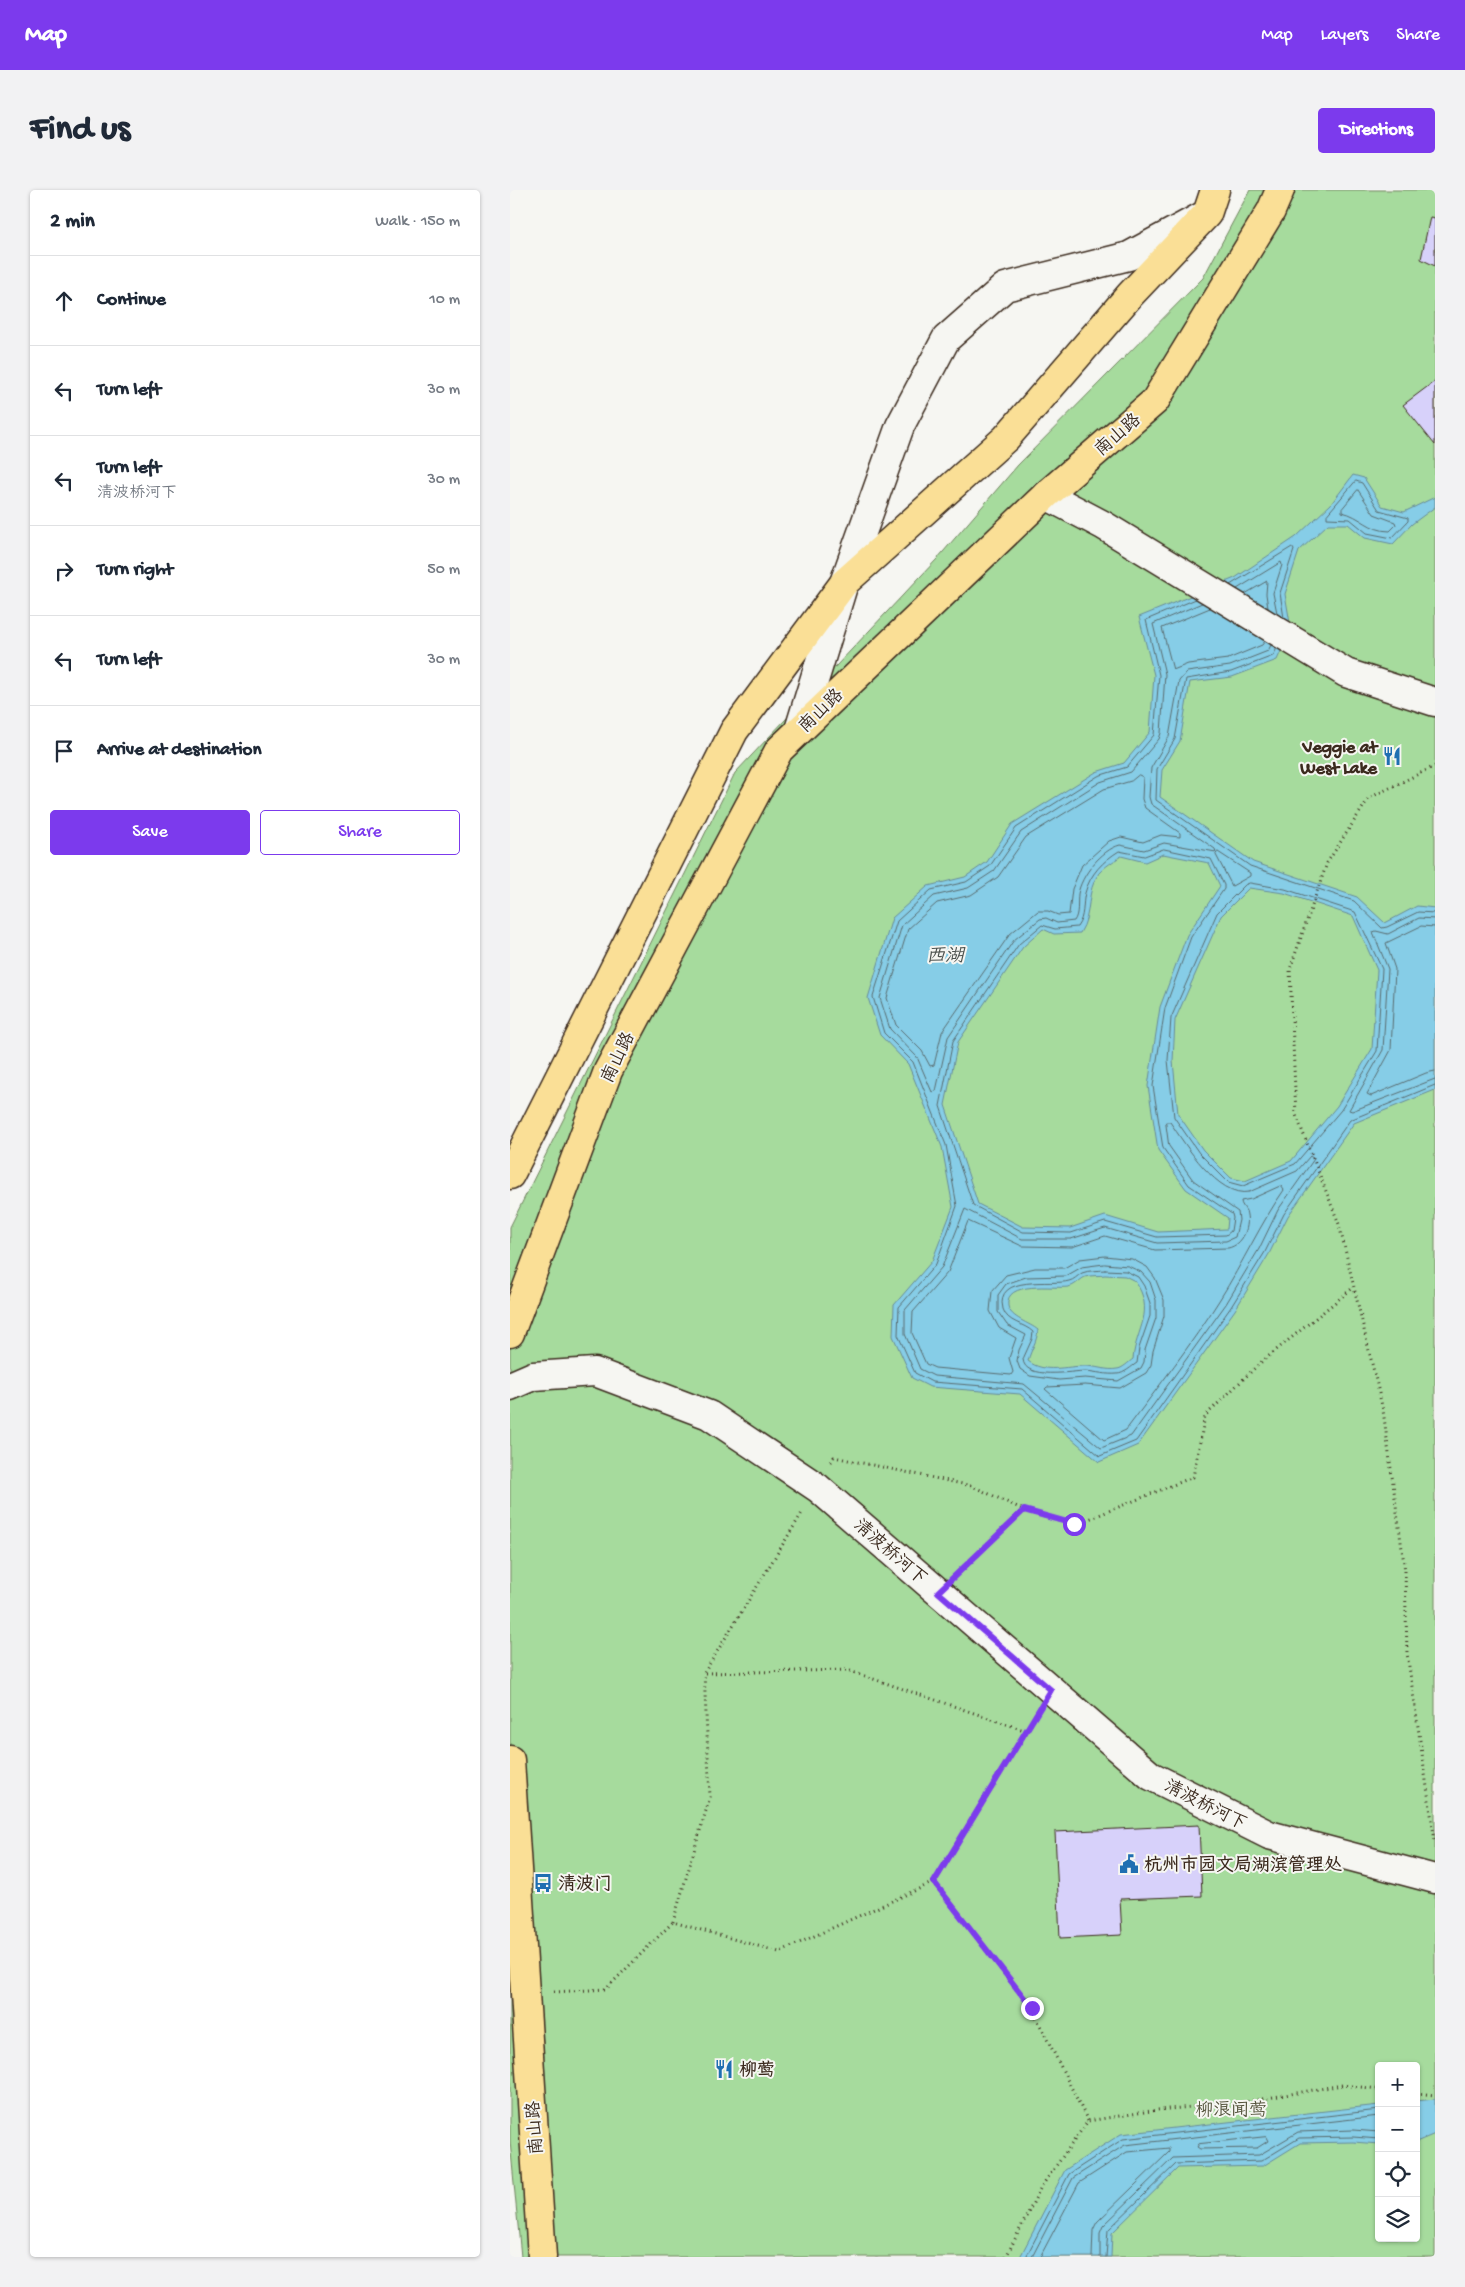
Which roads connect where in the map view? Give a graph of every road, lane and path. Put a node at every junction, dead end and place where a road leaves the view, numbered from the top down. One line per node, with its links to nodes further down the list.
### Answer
1 (1280, 190): 3 (main road, 南山路)
2 (1211, 202): 4 (main road); 4 (street)
3 (1046, 495): 5 (street); 6 (main road, 南山路)
4 (844, 583): 6 (street); 8 (main road)
5 (1435, 702)
6 (799, 730): 10 (main road, 南山路)
7 (1435, 766): 9 (path)
8 (510, 1175)
9 (1354, 1287): 13 (path); 19 (path)
10 (510, 1333)
11 (510, 1386): 12 (street, 清波桥河下)
12 (818, 1488): 13 (path); 14 (street, 清波桥河下); 15 (path)
13 (1024, 1510): 14 (path)
14 (938, 1592): 16 (street, 清波桥河下)
15 (704, 1673): 17 (path); 22 (path)
16 (1051, 1690): 17 (path); 20 (street, 清波桥河下)
17 (1027, 1731): 21 (path)
18 (510, 1760): 23 (main road, 南山路)
19 (1435, 1841)
20 (1435, 1879)
21 (934, 1882): 22 (path); 27 (path)
22 (673, 1922): 23 (path)
23 (525, 1993): 28 (main road, 南山路)
24 (1375, 2089): 27 (path)
25 (1420, 2093): 26 (path)
26 (1435, 2095)
27 (1088, 2121): 29 (path)
28 (542, 2257)
29 (1006, 2257)

